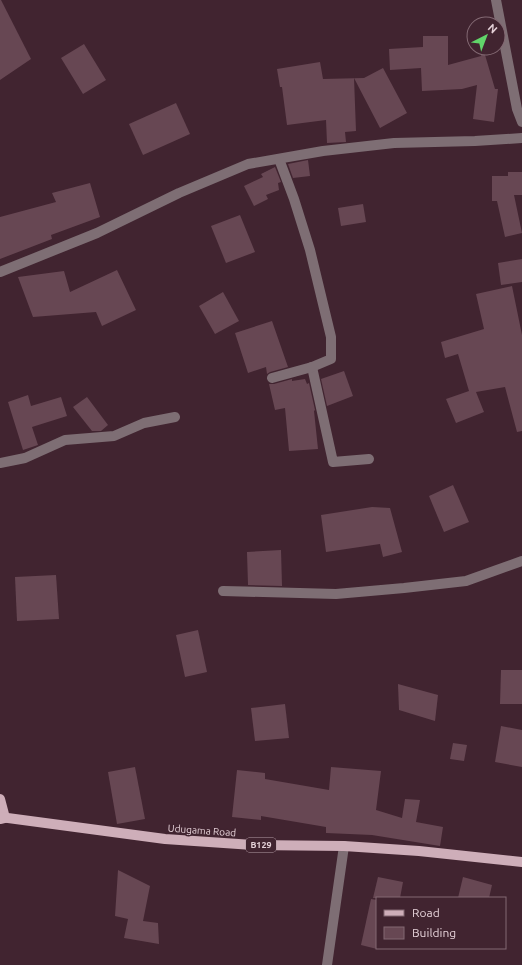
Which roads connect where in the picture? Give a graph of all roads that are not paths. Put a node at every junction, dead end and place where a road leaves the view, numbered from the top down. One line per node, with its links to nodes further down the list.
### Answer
1 (496, 0): 2 (street)
2 (522, 122)
3 (522, 138): 4 (street)
4 (279, 158): 5 (street); 6 (street)
5 (0, 272)
6 (312, 367): 7 (street); 9 (street)
7 (272, 378)
8 (175, 417): 10 (street)
9 (369, 459)
10 (0, 464)
11 (522, 561): 12 (street)
12 (223, 591)
13 (0, 799): 14 (main road)
14 (2, 818): 15 (main road, Udugama Road / B129)
15 (344, 846): 16 (main road, Udugama Road / B129); 17 (street)
16 (522, 862)
17 (327, 965)

